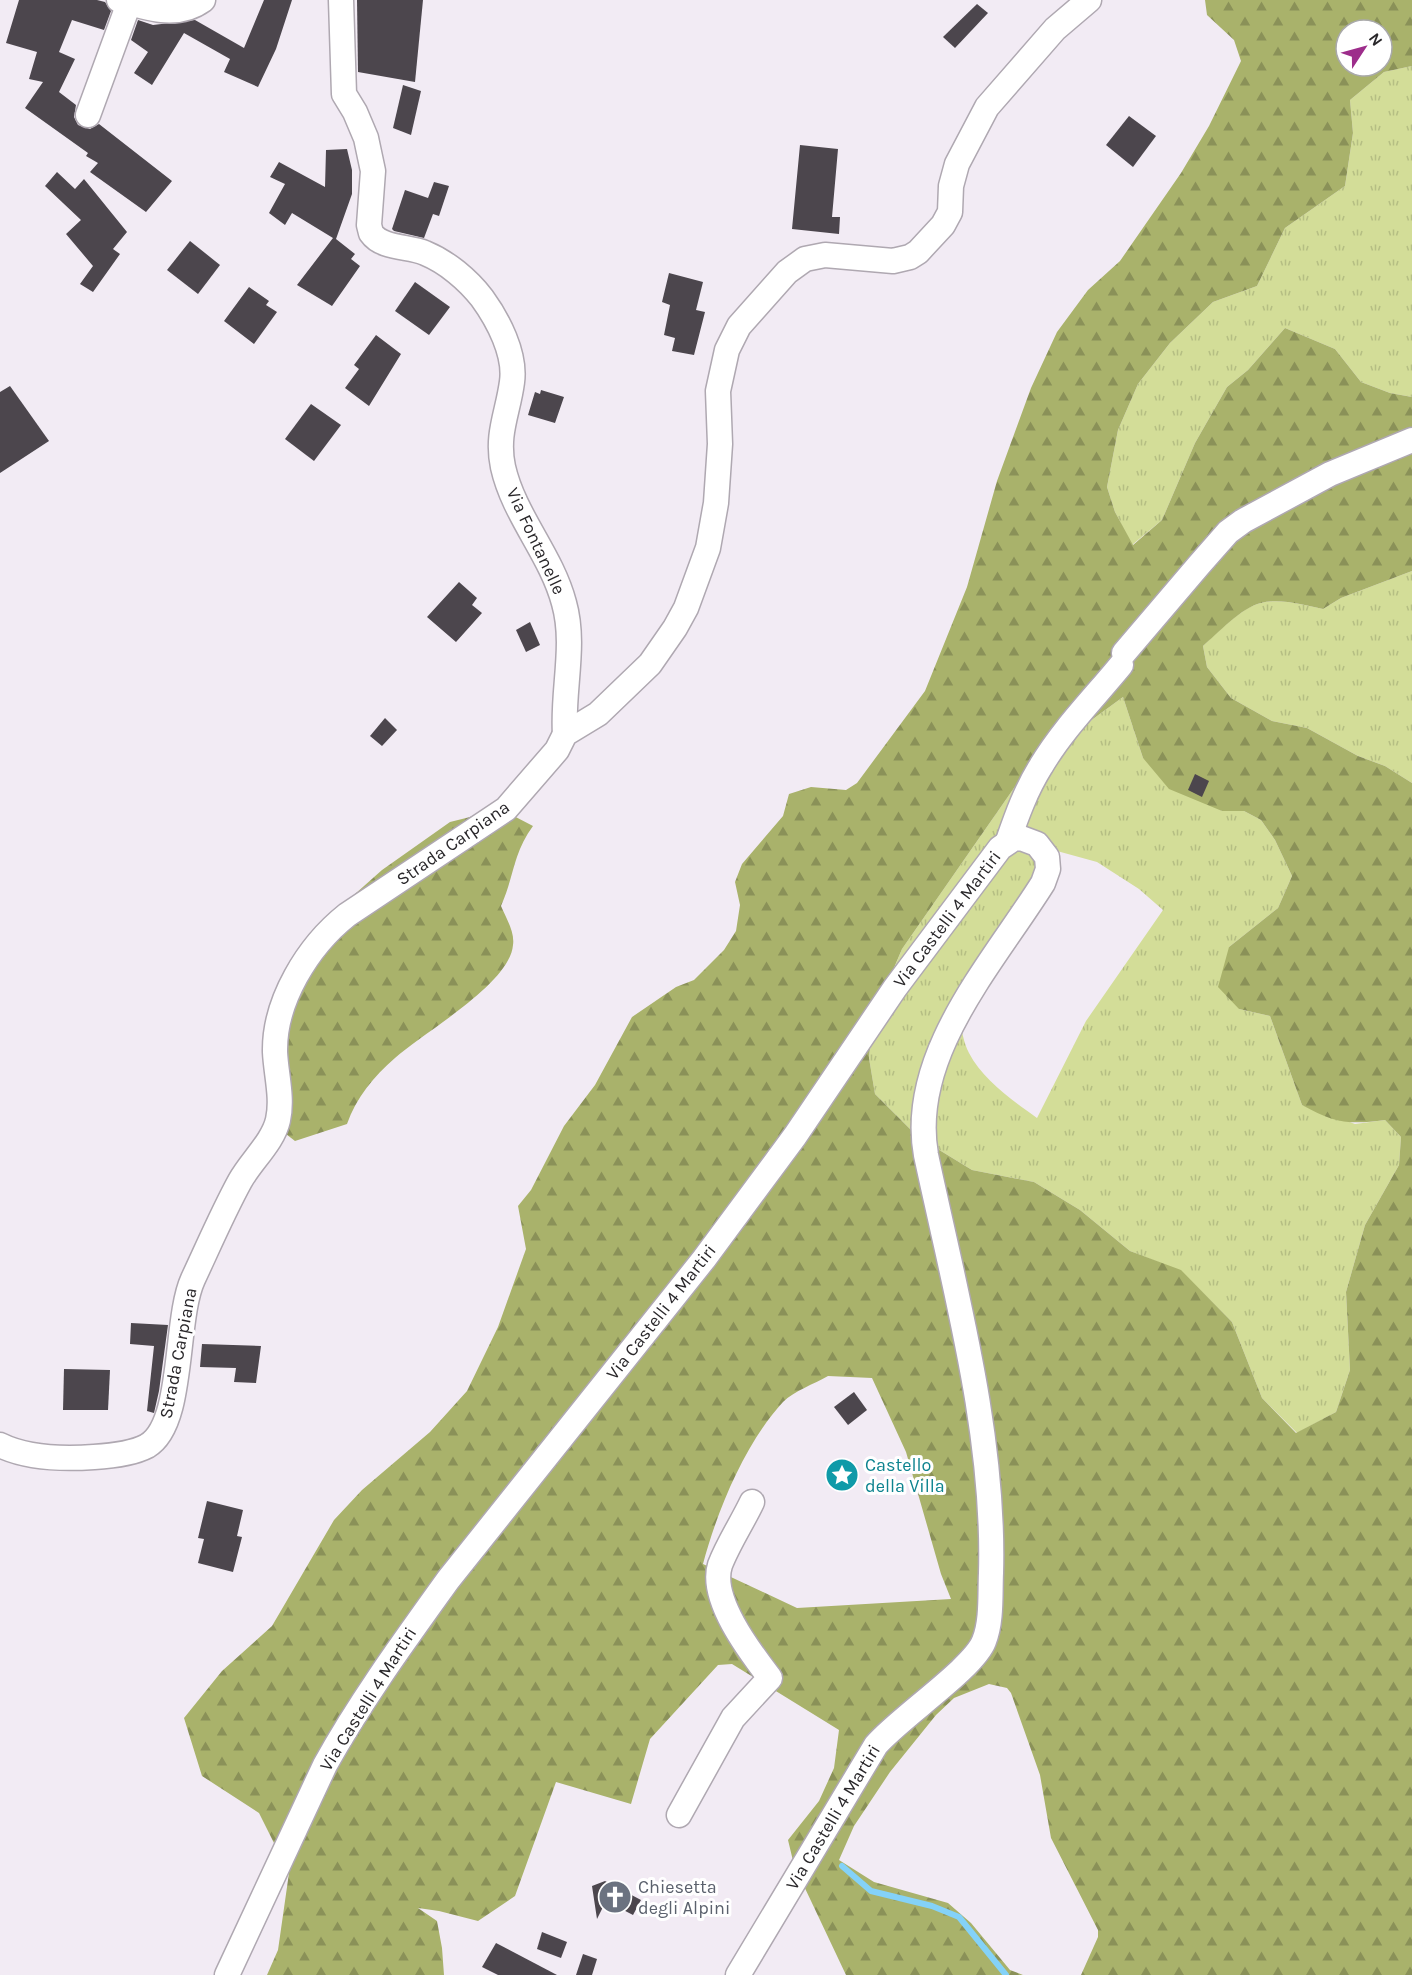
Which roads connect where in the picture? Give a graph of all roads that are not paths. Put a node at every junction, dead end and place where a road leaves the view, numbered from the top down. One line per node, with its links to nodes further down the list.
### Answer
1 (203, 0): 4 (street)
2 (341, 0): 7 (street, Via Fontanelle)
3 (1089, 0): 7 (street, Strada Carpiana)
4 (124, 1): 5 (street)
5 (88, 115)
6 (1412, 440): 8 (street)
7 (566, 734): 9 (street, Strada Carpiana)
8 (1008, 842): 12 (street, Via Castelli 4 Martiri); 13 (street, Via Castelli 4 Martiri)
9 (0, 1445)
10 (752, 1502): 11 (street)
11 (679, 1815)
12 (227, 1975)
13 (738, 1975)

